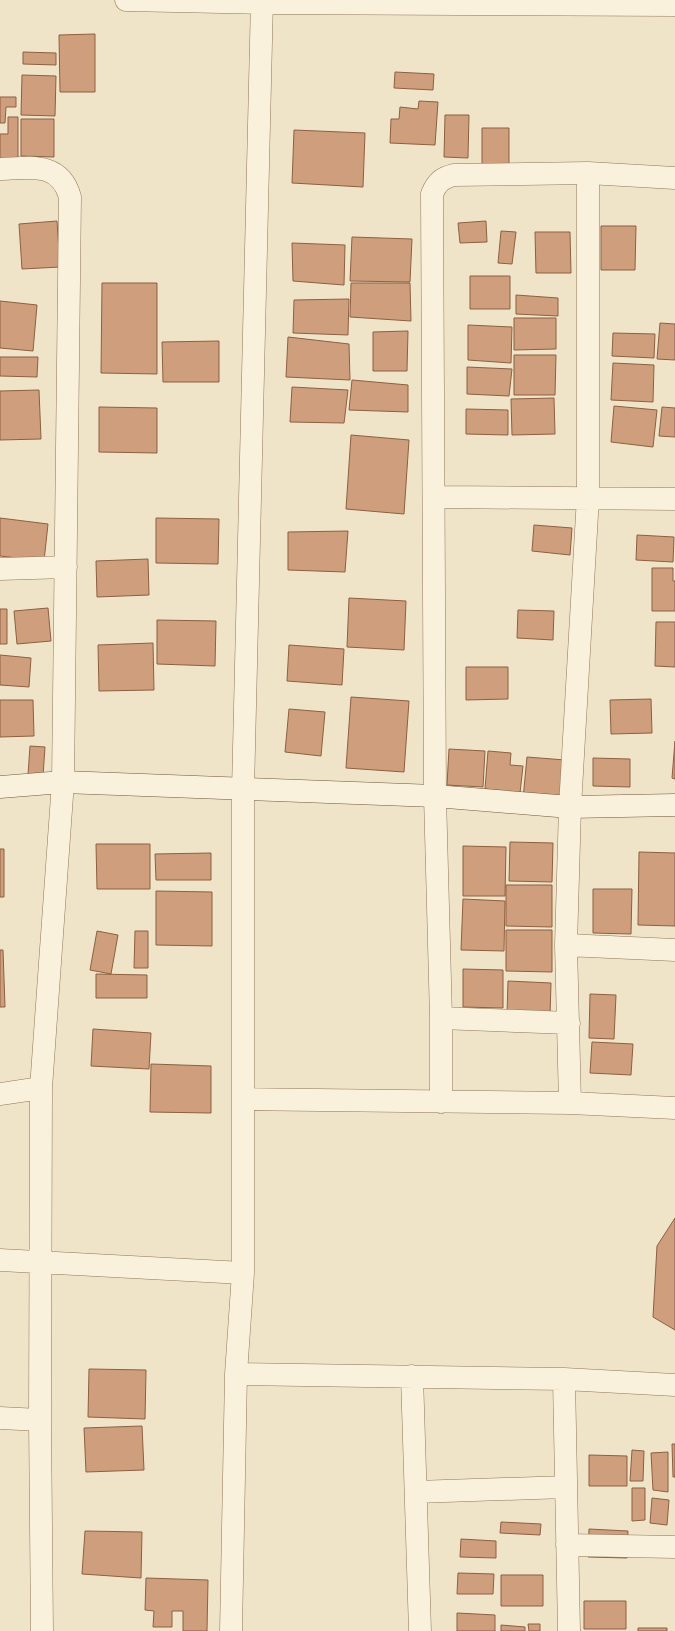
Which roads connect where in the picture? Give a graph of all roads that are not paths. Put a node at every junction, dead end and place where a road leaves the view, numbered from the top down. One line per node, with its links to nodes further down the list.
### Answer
1 (126, 0): 2 (street)
2 (262, 1): 3 (street); 14 (street)
3 (675, 5)
4 (0, 169): 10 (street)
5 (588, 173): 6 (street); 7 (street); 8 (street)
6 (675, 178)
7 (435, 497): 8 (street); 15 (street)
8 (588, 497): 9 (street); 17 (street)
9 (675, 498)
10 (66, 567): 11 (street); 12 (street)
11 (0, 569)
12 (63, 782): 13 (street); 14 (street); 22 (street)
13 (0, 787)
14 (244, 790): 15 (street); 24 (street)
15 (435, 796): 17 (street); 20 (street)
16 (675, 805): 17 (street)
17 (570, 806): 18 (street)
18 (566, 946): 19 (street); 21 (street)
19 (675, 950)
20 (441, 1018): 21 (street); 25 (street)
21 (568, 1023): 26 (street)
22 (41, 1088): 23 (street); 29 (street)
23 (0, 1094)
24 (243, 1099): 25 (street); 30 (street)
25 (441, 1102): 26 (street)
26 (570, 1103): 27 (street)
27 (675, 1108)
28 (0, 1260): 29 (street)
29 (41, 1261): 30 (street); 36 (street)
30 (244, 1272): 31 (street)
31 (236, 1374): 32 (street); 42 (street)
32 (412, 1376): 33 (street); 38 (street)
33 (564, 1379): 34 (street); 37 (street)
34 (675, 1385)
35 (0, 1418): 36 (street)
36 (40, 1420): 41 (street)
37 (566, 1488): 38 (street); 39 (street)
38 (416, 1492): 43 (street)
39 (567, 1545): 40 (street); 44 (street)
40 (675, 1547)
41 (42, 1631)
42 (232, 1631)
43 (420, 1631)
44 (569, 1631)

